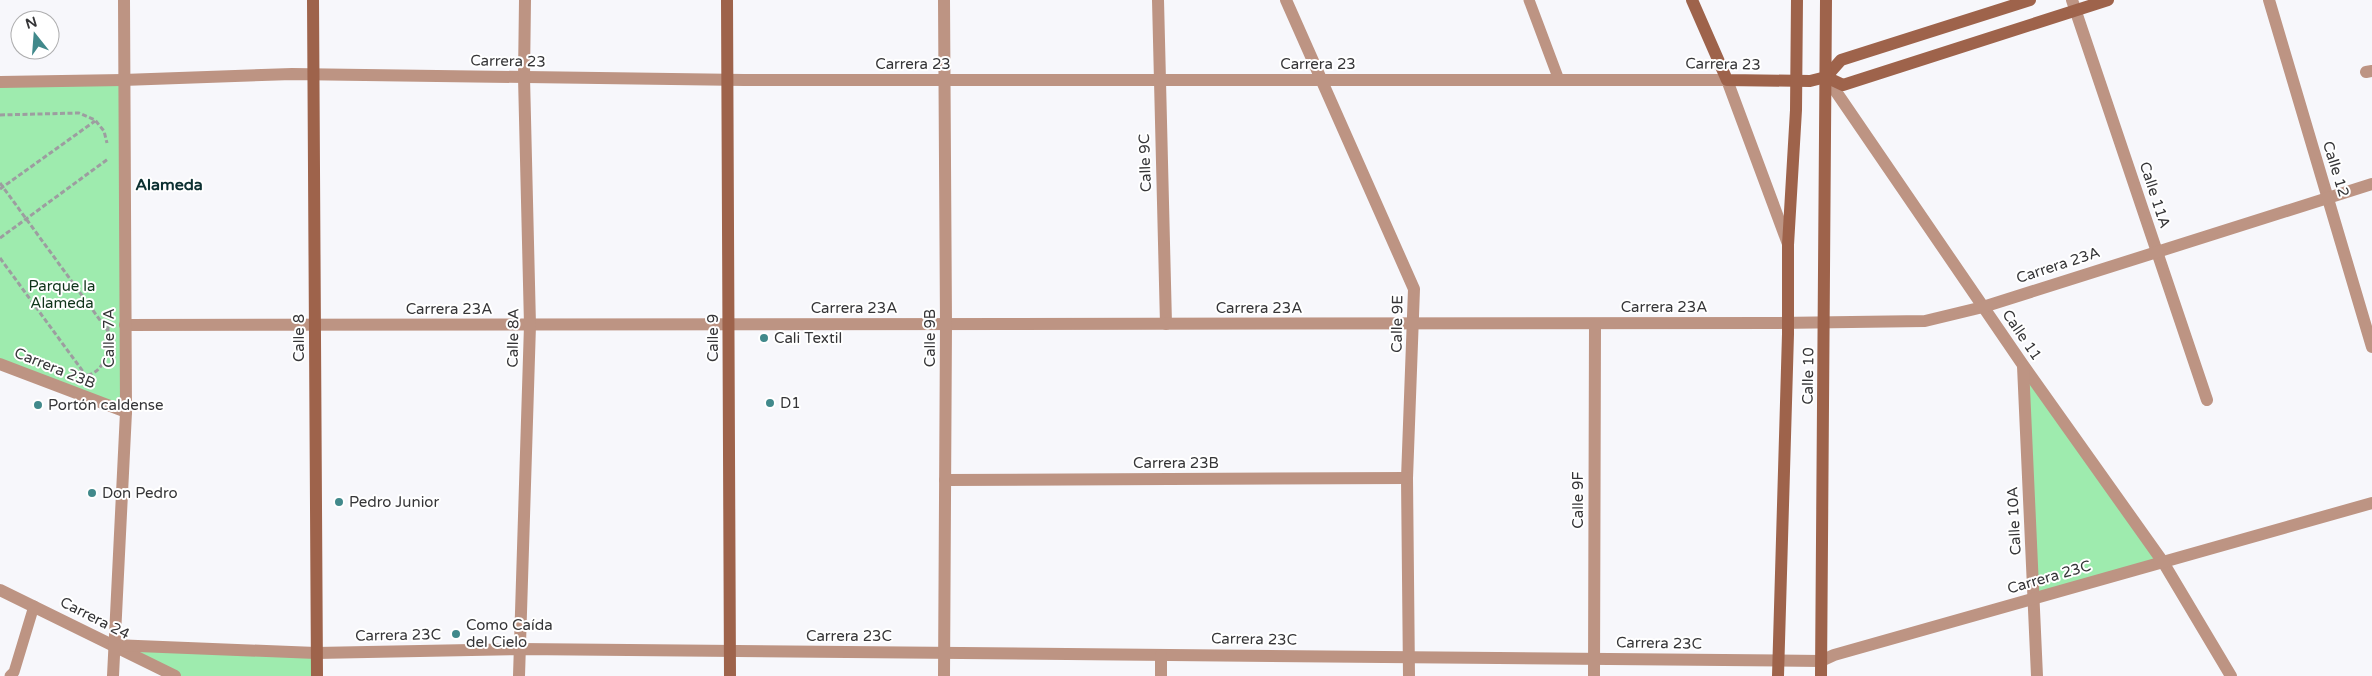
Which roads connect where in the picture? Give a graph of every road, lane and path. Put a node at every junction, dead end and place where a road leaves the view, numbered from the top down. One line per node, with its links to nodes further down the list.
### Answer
1 (124, 0): 19 (street, Calle 7A)
2 (313, 0): 16 (street, Calle 8)
3 (525, 0): 18 (street, Calle 8A)
4 (727, 0): 20 (street, Calle 9)
5 (944, 0): 21 (street, Calle 9B)
6 (1158, 0): 22 (street, Calle 9C)
7 (1286, 0): 23 (street, Calle 9E)
8 (1529, 0): 24 (lane)
9 (1692, 0): 25 (street, Calle 10)
10 (1797, 0): 27 (street)
11 (1826, 0): 17 (street)
12 (2030, 0): 17 (street)
13 (2108, 0): 15 (street, Carrera 23)
14 (2269, 0): 34 (street, Calle 12)
15 (2074, 5): 17 (street, Carrera 23); 38 (street, Calle 11A)
16 (312, 75): 18 (street, Carrera 23); 19 (street, Carrera 23); 50 (street, Calle 8)
17 (1826, 77): 27 (street, Carrera 23); 40 (street, Calle 11); 42 (street, Calle 10)
18 (524, 78): 20 (street, Carrera 23); 51 (street, Calle 8A)
19 (123, 80): 26 (street, Carrera 23); 49 (street, Calle 7A)
20 (726, 80): 21 (street, Carrera 23); 44 (street, Calle 9)
21 (945, 80): 22 (street, Carrera 23); 45 (street, Calle 9B)
22 (1159, 80): 23 (street, Carrera 23); 46 (street, Calle 9C)
23 (1323, 80): 24 (street, Carrera 23); 47 (street, Calle 9E)
24 (1559, 80): 25 (street, Carrera 23)
25 (1727, 80): 27 (street, Carrera 23); 37 (street, Calle 10)
26 (0, 82)
27 (1796, 82): 37 (street, Calle 10)
28 (0, 115): 29 (path)
29 (95, 120): 30 (path); 33 (path)
30 (108, 159): 31 (path); 35 (path)
31 (108, 168)
32 (2372, 184): 34 (street, Carrera 23A)
33 (1, 187): 35 (path)
34 (2327, 197): 38 (street, Carrera 23A); 53 (street, Calle 12)
35 (26, 219): 36 (path); 52 (path)
36 (0, 238)
37 (1788, 245): 43 (street, Calle 10)
38 (2156, 251): 40 (street, Carrera 23A); 60 (street, Calle 11A)
39 (0, 258): 58 (path)
40 (1983, 307): 42 (street, Carrera 23A); 56 (street, Calle 11)
41 (108, 321): 52 (path)
42 (1825, 322): 43 (street, Carrera 23A); 78 (street, Calle 10)
43 (1788, 323): 48 (street, Carrera 23A); 77 (street, Calle 10)
44 (729, 324): 45 (street, Carrera 23A); 51 (street, Carrera 23A); 71 (street, Calle 9)
45 (946, 324): 46 (street, Carrera 23A); 63 (street, Calle 9B)
46 (1166, 324): 47 (street, Carrera 23A)
47 (1414, 324): 48 (street, Carrera 23A); 62 (street, Calle 9E)
48 (1595, 324): 76 (street, Calle 9F)
49 (125, 325): 50 (street, Carrera 23A); 54 (street, Calle 7A)
50 (316, 325): 51 (street, Carrera 23A); 72 (street, Calle 8)
51 (530, 325): 70 (street, Calle 8A)
52 (108, 330): 54 (path); 58 (path)
53 (2372, 347)
54 (125, 353): 61 (street, Calle 7A)
55 (0, 364): 61 (street, Carrera 23B)
56 (2023, 365): 65 (street, Calle 11); 67 (street, Calle 10A)
57 (73, 376): 58 (path)
58 (86, 376): 59 (path)
59 (92, 384)
60 (2207, 400)
61 (126, 412): 69 (street, Calle 7A)
62 (1408, 478): 63 (street, Carrera 23B); 75 (street, Calle 9E)
63 (945, 480): 73 (street, Calle 9B)
64 (2372, 503): 65 (street, Carrera 23C)
65 (2163, 562): 67 (street, Carrera 23C); 92 (street, Calle 11)
66 (0, 590): 68 (street, Carrera 24)
67 (2034, 598): 78 (street, Carrera 23C); 91 (street, Calle 10A)
68 (34, 606): 69 (street, Carrera 24); 79 (lane)
69 (113, 645): 72 (street, Carrera 23C); 80 (street, Calle 7A); 81 (street, Carrera 24)
70 (520, 649): 71 (street, Carrera 23C); 72 (street, Carrera 23C); 83 (street, Calle 8A)
71 (731, 651): 73 (street, Carrera 23C); 84 (street, Calle 9)
72 (316, 653): 82 (street, Calle 8)
73 (943, 653): 74 (street, Carrera 23C); 85 (street, Calle 9B)
74 (1161, 655): 75 (street, Carrera 23C); 86 (street)
75 (1409, 657): 76 (street, Carrera 23C); 87 (street, Calle 9E)
76 (1594, 659): 77 (street, Carrera 23C); 88 (street, Calle 9F)
77 (1778, 661): 78 (street, Carrera 23C); 89 (street, Calle 10)
78 (1821, 661): 90 (street, Calle 10)
79 (10, 676)
80 (113, 676)
81 (175, 676)
82 (317, 676)
83 (520, 676)
84 (730, 676)
85 (944, 676)
86 (1162, 676)
87 (1409, 676)
88 (1594, 676)
89 (1778, 676)
90 (1821, 676)
91 (2037, 676)
92 (2231, 676)

